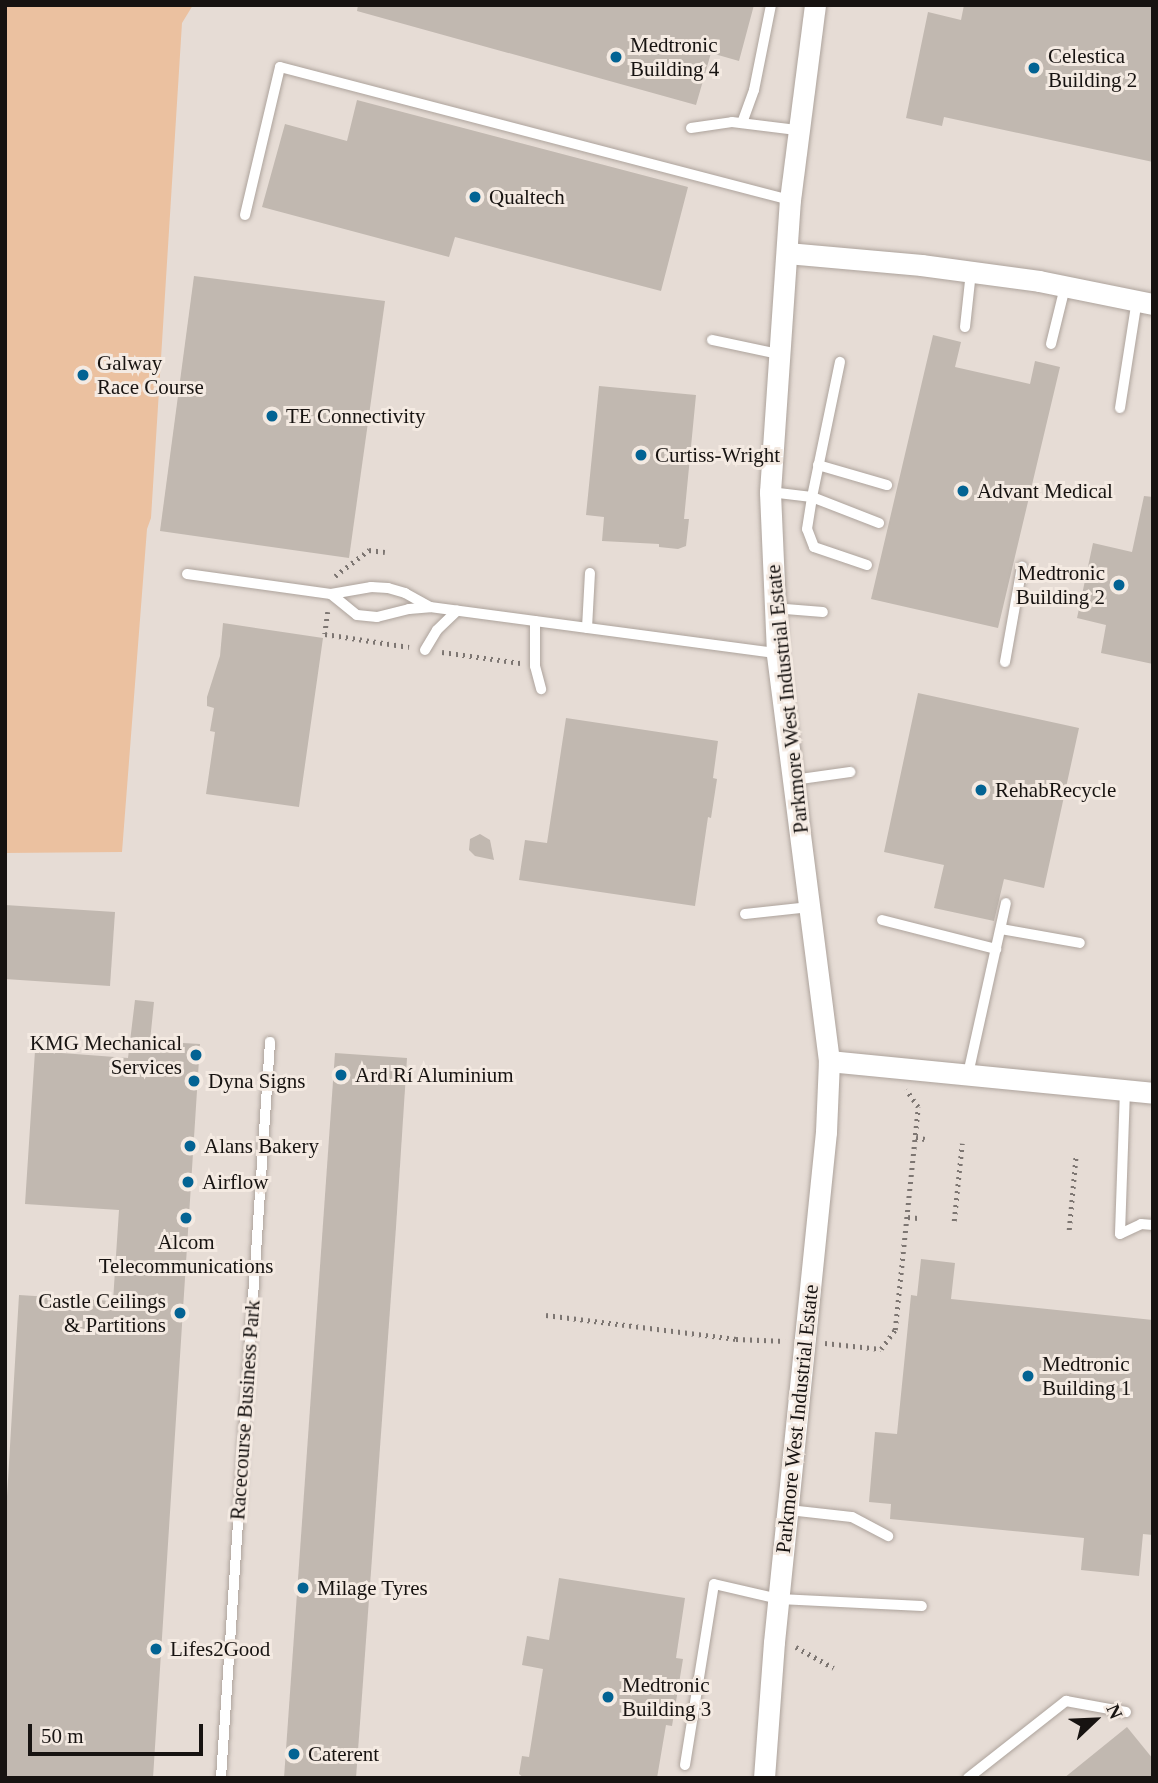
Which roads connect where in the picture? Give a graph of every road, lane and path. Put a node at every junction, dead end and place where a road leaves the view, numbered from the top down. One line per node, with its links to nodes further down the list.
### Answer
1 (771, 5): 3 (lane)
2 (815, 5): 5 (street, Parkmore West Industrial Estate)
3 (741, 123): 4 (lane); 5 (lane)
4 (691, 128)
5 (797, 130): 6 (street, Parkmore West Industrial Estate)
6 (790, 200): 7 (lane); 8 (street, Parkmore West Industrial Estate)
7 (245, 215)
8 (787, 253): 9 (street); 15 (street, Parkmore West Industrial Estate)
9 (971, 272): 10 (street); 12 (lane)
10 (1065, 287): 11 (street); 14 (lane)
11 (1145, 302): 17 (lane)
12 (965, 327)
13 (712, 340): 15 (lane)
14 (1051, 344)
15 (778, 354): 20 (street, Parkmore West Industrial Estate)
16 (840, 362): 18 (lane)
17 (1120, 408)
18 (818, 465): 19 (lane); 21 (lane)
19 (887, 485)
20 (770, 492): 21 (lane); 29 (street, Parkmore West Industrial Estate)
21 (812, 497): 22 (lane); 23 (lane)
22 (879, 523)
23 (867, 565)
24 (1022, 567): 36 (lane)
25 (590, 573): 33 (lane)
26 (187, 574): 27 (lane)
27 (331, 594): 28 (lane); 28 (lane)
28 (430, 607): 30 (lane)
29 (773, 608): 31 (lane); 35 (street, Parkmore West Industrial Estate)
30 (457, 611): 32 (lane); 34 (lane)
31 (823, 611)
32 (535, 621): 33 (lane); 37 (lane)
33 (587, 628): 35 (lane)
34 (425, 650)
35 (777, 653): 39 (street, Parkmore West Industrial Estate)
36 (1005, 662)
37 (541, 689)
38 (850, 772): 39 (lane)
39 (793, 780): 41 (street, Parkmore West Industrial Estate)
40 (1006, 903): 44 (lane)
41 (810, 907): 42 (lane); 48 (street, Parkmore West Industrial Estate)
42 (745, 914)
43 (882, 920): 46 (lane)
44 (1001, 929): 45 (lane); 46 (lane)
45 (1080, 943)
46 (996, 949): 49 (lane)
47 (270, 1042): 69 (lane, Racecourse Business Park)
48 (829, 1061): 49 (street); 61 (street, Parkmore West Industrial Estate)
49 (968, 1074): 50 (street)
50 (1125, 1090): 51 (street); 59 (lane)
51 (1153, 1093)
52 (916, 1137): 53 (path)
53 (926, 1139)
54 (962, 1143): 58 (path)
55 (1076, 1155): 60 (path)
56 (908, 1217): 57 (path)
57 (918, 1218)
58 (954, 1221)
59 (1153, 1225)
60 (1069, 1230)
61 (789, 1510): 62 (lane); 63 (street, Parkmore West Industrial Estate)
62 (888, 1536)
63 (779, 1599): 64 (lane); 65 (street, Parkmore West Industrial Estate); 68 (lane)
64 (922, 1606)
65 (774, 1642): 66 (path); 70 (street, Parkmore West Industrial Estate)
66 (834, 1668)
67 (1126, 1712): 71 (lane)
68 (685, 1765)
69 (221, 1778)
70 (764, 1778)
71 (968, 1778)

